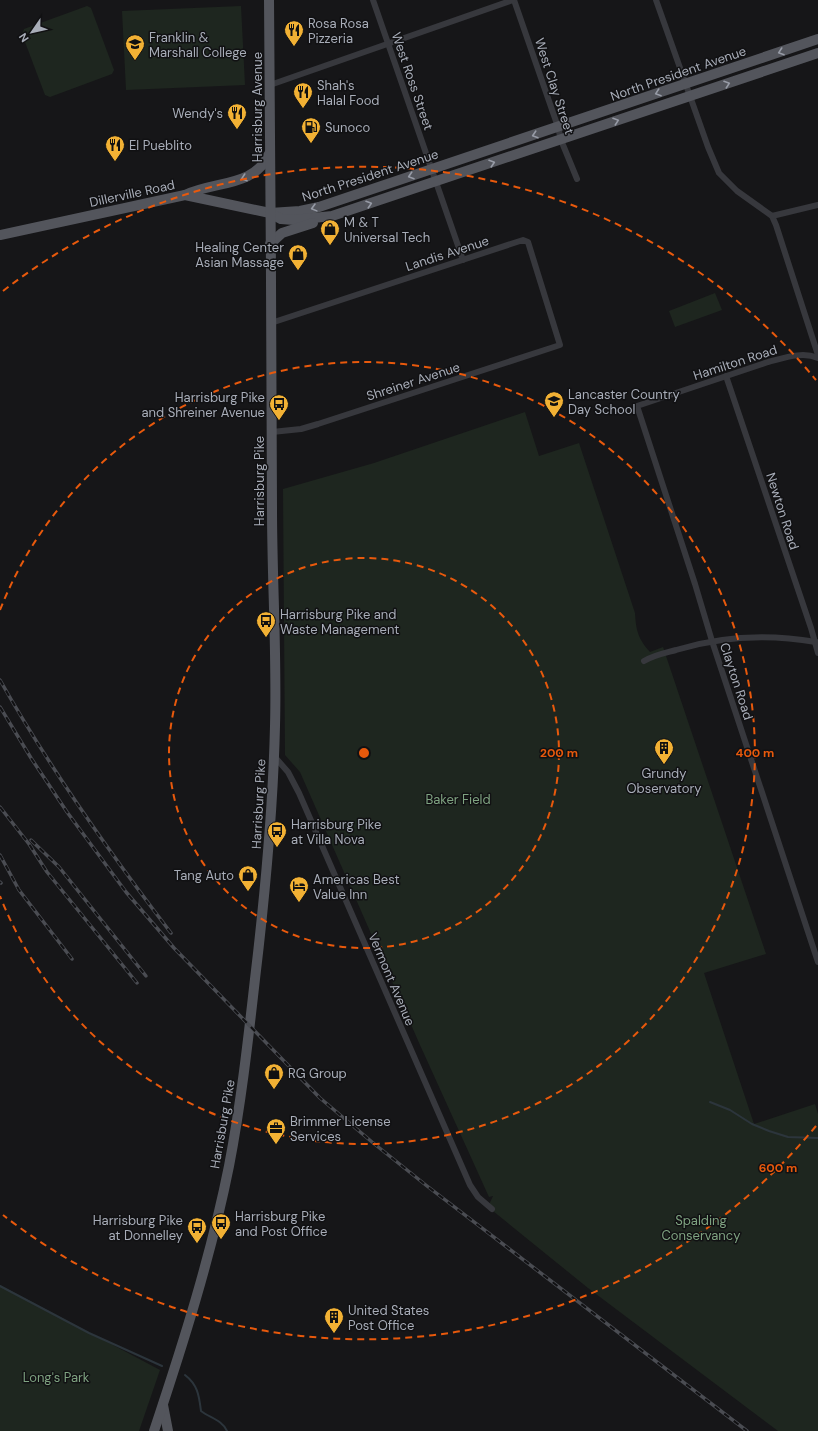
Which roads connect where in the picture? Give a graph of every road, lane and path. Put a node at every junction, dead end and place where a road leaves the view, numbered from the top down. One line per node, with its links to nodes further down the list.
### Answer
1 (269, 0): 9 (main road, Harrisburg Avenue)
2 (373, 0): 6 (street, West Ross Street)
3 (514, 0): 6 (street); 11 (street, West Clay Street)
4 (656, 0): 8 (street)
5 (818, 39): 8 (main road, North President Avenue, one-way to 8)
6 (388, 44): 9 (street); 14 (street, West Ross Street)
7 (818, 53): 10 (main road, North President Avenue, one-way to 7)
8 (686, 84): 10 (street); 11 (main road, North President Avenue, one-way to 11)
9 (270, 85): 13 (main road, Harrisburg Avenue)
10 (690, 96): 12 (main road, North President Avenue, one-way to 10); 21 (street)
11 (558, 127): 12 (street, West Clay Street); 14 (main road, North President Avenue, one-way to 14)
12 (561, 140): 15 (street, West Clay Street); 16 (main road, North President Avenue, one-way to 12)
13 (270, 152): 17 (main road, one-way to 17); 19 (main road, Harrisburg Avenue)
14 (432, 169): 16 (street, West Ross Street); 19 (main road, North President Avenue, one-way to 19)
15 (576, 179)
16 (436, 182): 20 (main road, North President Avenue, one-way to 16); 24 (street, West Ross Street)
17 (185, 195): 19 (main road, Dillerville Road); 22 (main road, Dillerville Road)
18 (818, 205): 21 (street)
19 (270, 213): 20 (main road, North President Avenue); 23 (main road, Harrisburg Pike)
20 (332, 216): 23 (main road)
21 (772, 216): 27 (street)
22 (0, 235)
23 (270, 244): 25 (main road, Harrisburg Pike)
24 (463, 260): 25 (street, Landis Avenue); 26 (street, Landis Avenue)
25 (271, 324): 31 (main road, Harrisburg Pike)
26 (560, 345): 31 (street, Shreiner Avenue)
27 (818, 355)
28 (818, 358): 29 (street, Hamilton Road)
29 (726, 376): 30 (street, Hamilton Road); 33 (street, Newton Road)
30 (637, 406): 32 (street, Clayton Road)
31 (272, 432): 36 (main road, Harrisburg Pike)
32 (712, 641): 33 (street); 35 (street); 37 (street, Clayton Road)
33 (816, 642): 34 (street, Newton Road)
34 (818, 653)
35 (644, 661)
36 (274, 756): 38 (street, Vermont Avenue); 39 (main road, Harrisburg Pike)
37 (818, 962)
38 (492, 1209)
39 (163, 1403): 40 (main road, Harrisburg Pike); 41 (main road)
40 (154, 1431)
41 (168, 1431)

